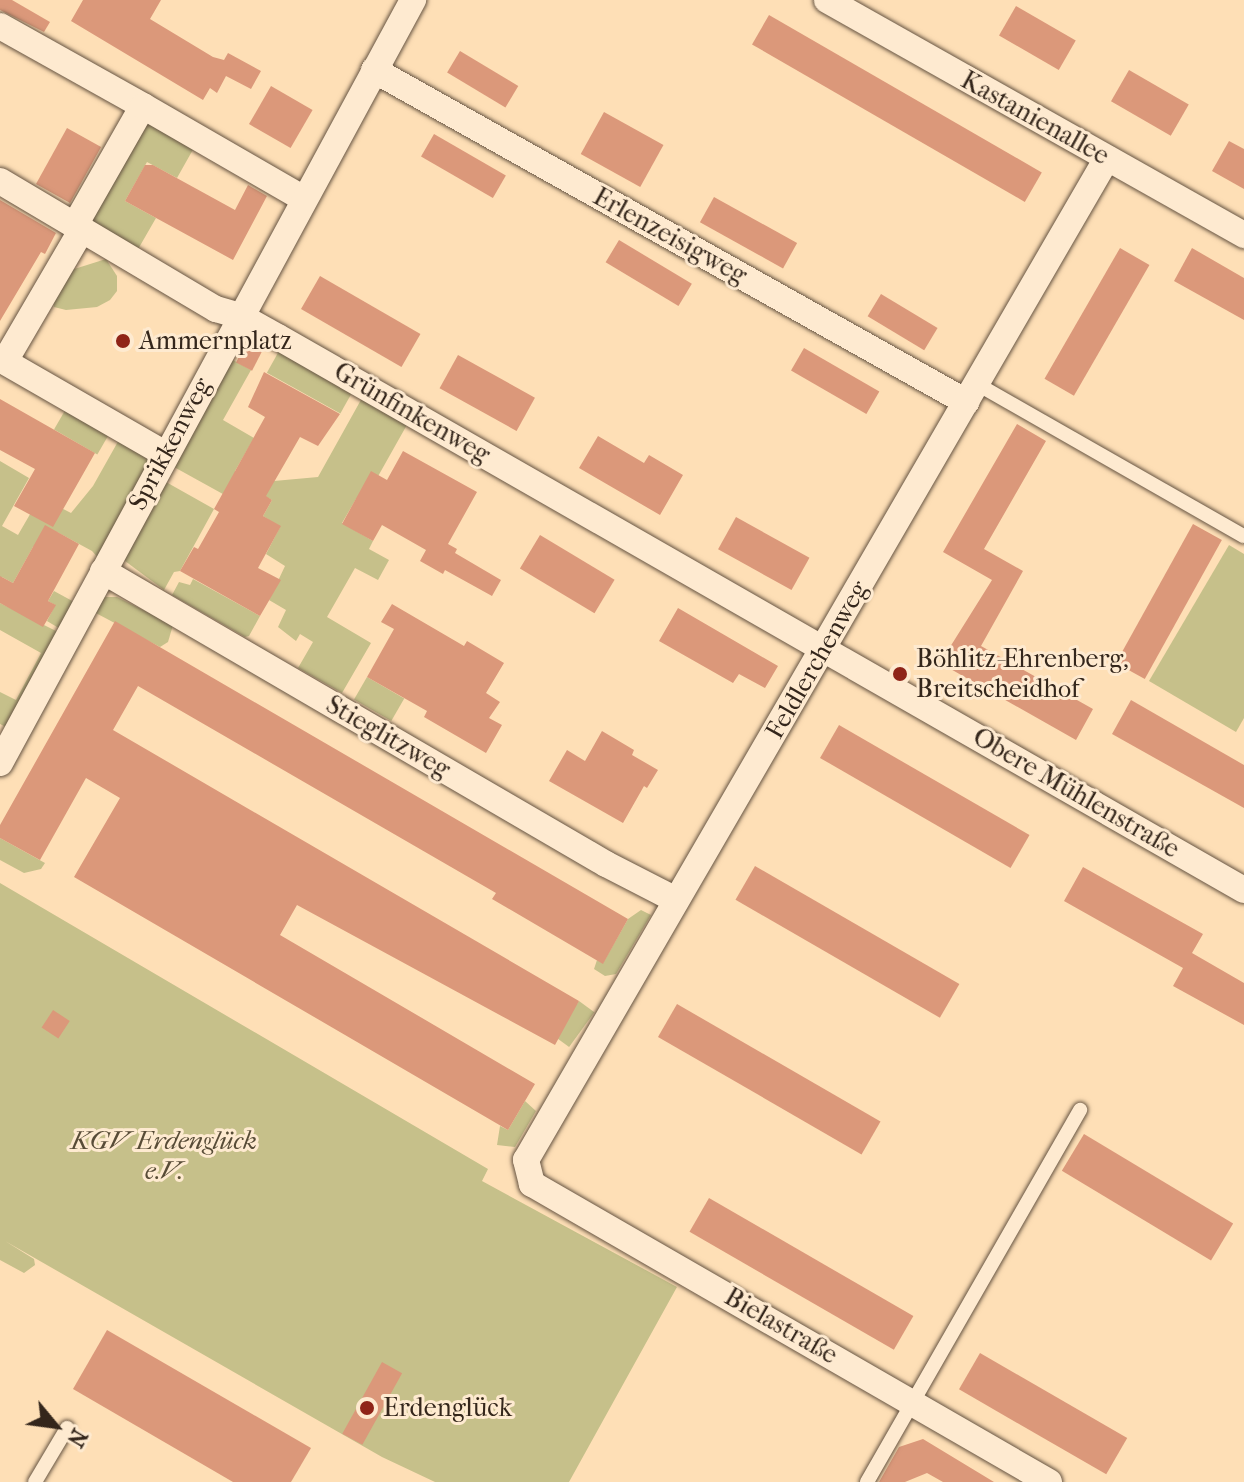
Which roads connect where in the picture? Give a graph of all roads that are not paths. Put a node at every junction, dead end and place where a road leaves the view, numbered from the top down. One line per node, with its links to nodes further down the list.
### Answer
1 (413, 0): 4 (street, Sprikkenweg)
2 (827, 0): 6 (street, Kastanienallee)
3 (0, 26): 5 (street)
4 (374, 70): 8 (street, Sprikkenweg); 13 (street, Erlenzeisigweg)
5 (143, 106): 8 (street); 9 (street)
6 (1107, 158): 10 (street, Kastanienallee); 13 (street, Feldlerchenweg)
7 (0, 181): 9 (street, Grünfinkenweg)
8 (304, 199): 11 (street, Sprikkenweg)
9 (78, 227): 11 (street, Grünfinkenweg); 12 (street)
10 (1244, 235)
11 (240, 316): 14 (street, Sprikkenweg); 17 (street, Grünfinkenweg)
12 (2, 360): 14 (street)
13 (972, 393): 15 (lane); 17 (street, Feldlerchenweg)
14 (165, 454): 16 (street, Sprikkenweg)
15 (1244, 536)
16 (103, 571): 18 (street, Sprikkenweg); 20 (street, Stieglitzweg)
17 (824, 648): 19 (street, Obere Mühlenstraße); 20 (street, Feldlerchenweg)
18 (4, 748)
19 (1244, 890)
20 (676, 900): 22 (street, Feldlerchenweg)
21 (1080, 1110): 23 (lane)
22 (526, 1160): 23 (street, Bielastraße)
23 (912, 1401): 26 (lane); 27 (street, Bielastraße)
24 (67, 1428): 25 (lane)
25 (35, 1482)
26 (867, 1482)
27 (1049, 1482)

